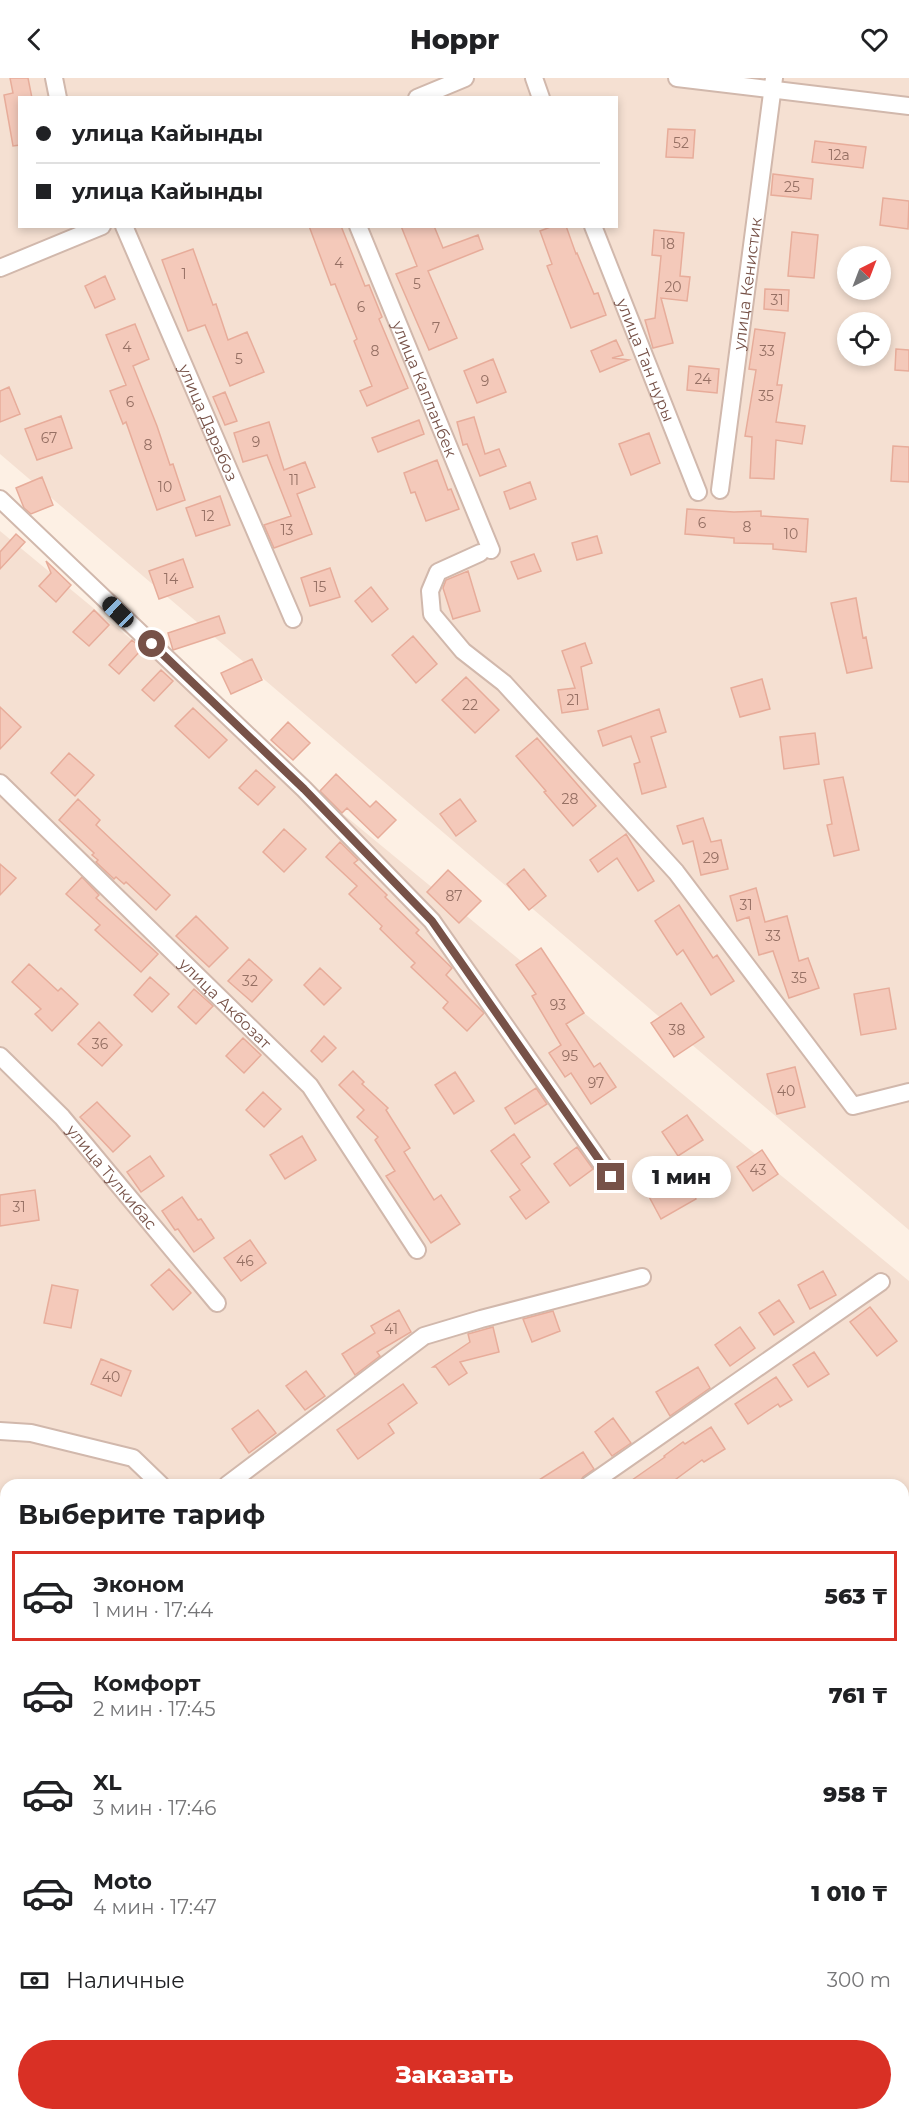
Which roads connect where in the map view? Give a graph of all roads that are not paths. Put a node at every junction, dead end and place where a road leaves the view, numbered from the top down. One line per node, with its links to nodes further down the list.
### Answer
1 (54, 78): 6 (street)
2 (465, 78): 7 (street)
3 (534, 78): 8 (street)
4 (677, 78): 5 (street)
5 (773, 84): 9 (street); 15 (street, улица Кенистик)
6 (58, 96)
7 (422, 96)
8 (541, 96)
9 (909, 106)
10 (125, 228): 18 (street, улица Дарабоз)
11 (359, 228): 21 (street, улица Капланбек)
12 (594, 228): 16 (street, улица Тан нуры)
13 (92, 229): 14 (street)
14 (0, 268)
15 (720, 490)
16 (698, 492)
17 (0, 499): 22 (street)
18 (293, 619)
19 (0, 783): 23 (street, улица Акбозат)
20 (0, 1056): 26 (street, улица Тулкибас)
21 (909, 1092)
22 (611, 1177)
23 (417, 1250)
24 (642, 1277): 29 (street)
25 (881, 1282): 30 (street)
26 (218, 1303)
27 (0, 1431): 28 (street)
28 (155, 1479)
29 (235, 1479)
30 (598, 1479)

